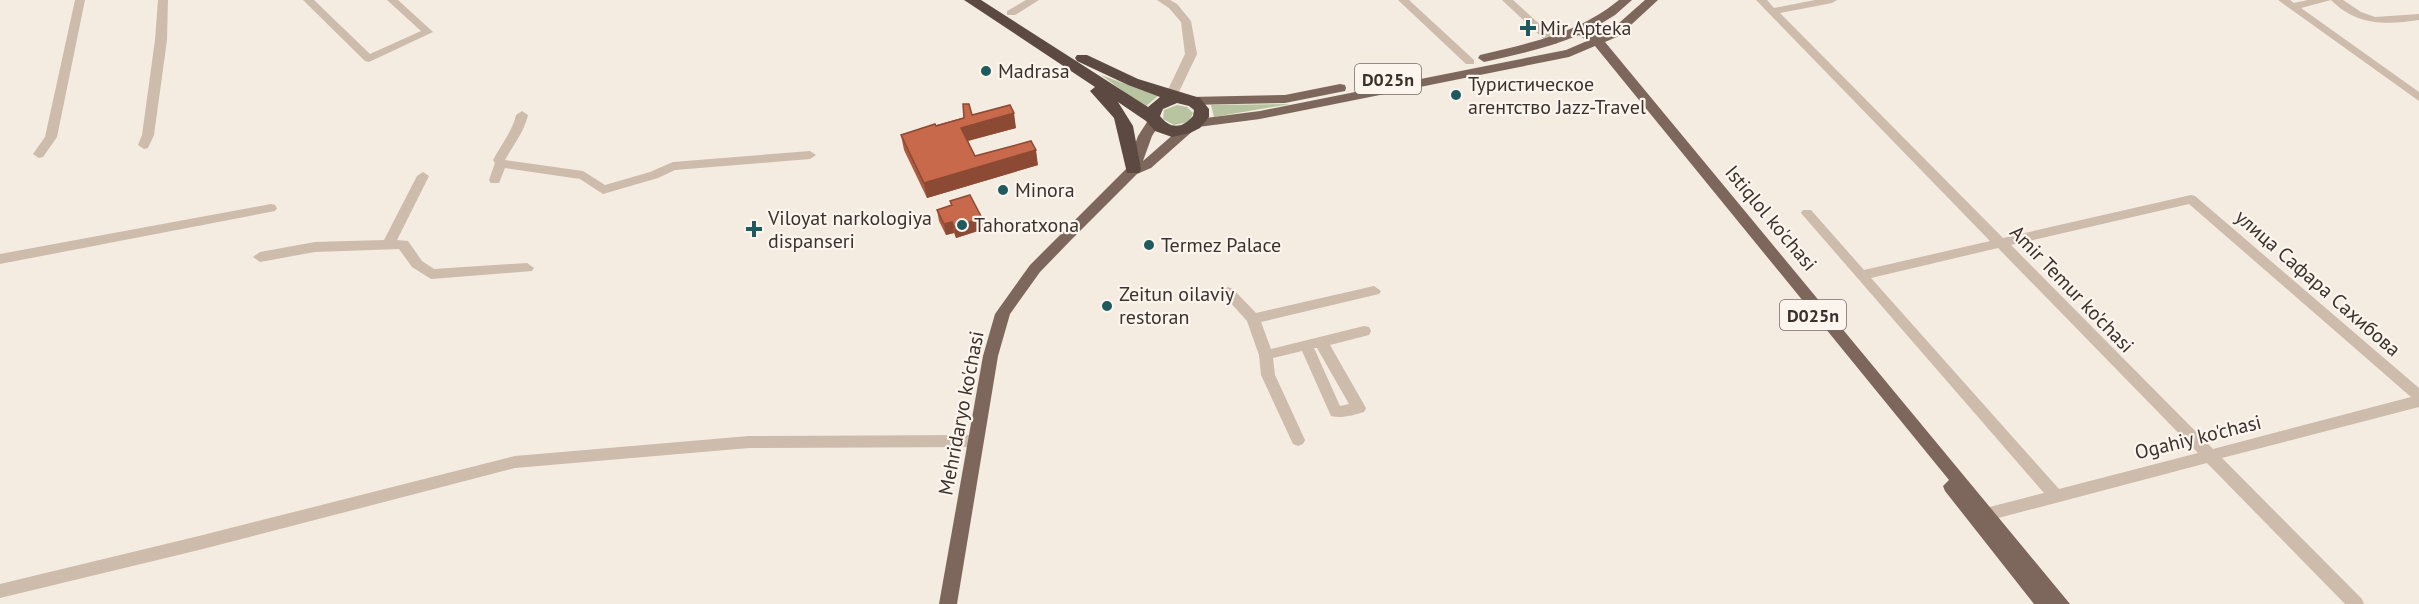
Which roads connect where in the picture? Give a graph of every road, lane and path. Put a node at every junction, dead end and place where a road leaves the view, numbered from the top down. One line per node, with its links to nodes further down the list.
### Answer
1 (80, 0): 32 (street)
2 (163, 0): 31 (street)
3 (308, 0): 4 (street)
4 (392, 0)
5 (971, 0): 25 (highway)
6 (989, 0): 19 (highway)
7 (1034, 0): 19 (street)
8 (1162, 0): 27 (street)
9 (1403, 0): 24 (street)
10 (1507, 0): 22 (street)
11 (1626, 0): 21 (main road)
12 (1652, 0): 23 (main road)
13 (1761, 0): 18 (street, Amir Temur ko'chasi)
14 (1832, 0): 18 (street)
15 (2326, 0): 17 (street)
16 (2335, 0): 20 (street)
17 (2288, 3): 26 (street)
18 (1773, 12): 40 (street, Amir Temur ko'chasi)
19 (1011, 13): 27 (highway)
20 (2419, 17)
21 (1576, 33): 22 (main road, D025n); 23 (main road, Istiqlol ko'chasi / D025n)
22 (1553, 42): 24 (main road, D025n)
23 (1593, 44): 30 (main road, D025n); 59 (main road, Istiqlol ko'chasi / D025n); 62 (main road, Istiqlol ko'chasi / D025n)
24 (1470, 62): 27 (main road, D025n)
25 (1076, 69): 29 (highway); 35 (highway)
26 (2419, 97)
27 (1180, 98): 29 (highway); 30 (highway)
28 (522, 115): 34 (street)
29 (1153, 120): 30 (highway); 35 (main road)
30 (1193, 126): 35 (main road)
31 (144, 145)
32 (39, 154)
33 (810, 155): 34 (street)
34 (501, 163): 37 (street)
35 (1133, 170): 56 (main road, Мehridaryo ko'chasi)
36 (423, 176): 41 (street)
37 (495, 180)
38 (271, 208): 43 (street)
39 (1807, 213): 45 (street)
40 (2000, 243): 45 (street); 53 (street, улица Сафара Сахибова); 57 (street, Amir Temur ko'chasi)
41 (388, 244): 42 (street); 44 (street)
42 (260, 257)
43 (0, 259)
44 (527, 268)
45 (1862, 275): 58 (street)
46 (1374, 291): 48 (street)
47 (1228, 292): 48 (street)
48 (1253, 320): 52 (street)
49 (1364, 331): 50 (street)
50 (1321, 342): 51 (street); 51 (street)
51 (1305, 345): 52 (street)
52 (1266, 355): 55 (street)
53 (2419, 396)
54 (2419, 401): 57 (street, Ogahiy ko'chasi)
55 (1298, 440)
56 (974, 441): 60 (street); 61 (main road, Мehridaryo ko'chasi)
57 (2209, 456): 58 (street, Ogahiy ko'chasi); 64 (street, Amir Temur ko'chasi)
58 (2055, 495): 59 (street, Ogahiy ko'chasi)
59 (1987, 514): 63 (main road, Istiqlol ko'chasi / D025n)
60 (0, 591)
61 (948, 604)
62 (2045, 604)
63 (2061, 604)
64 (2356, 604)

